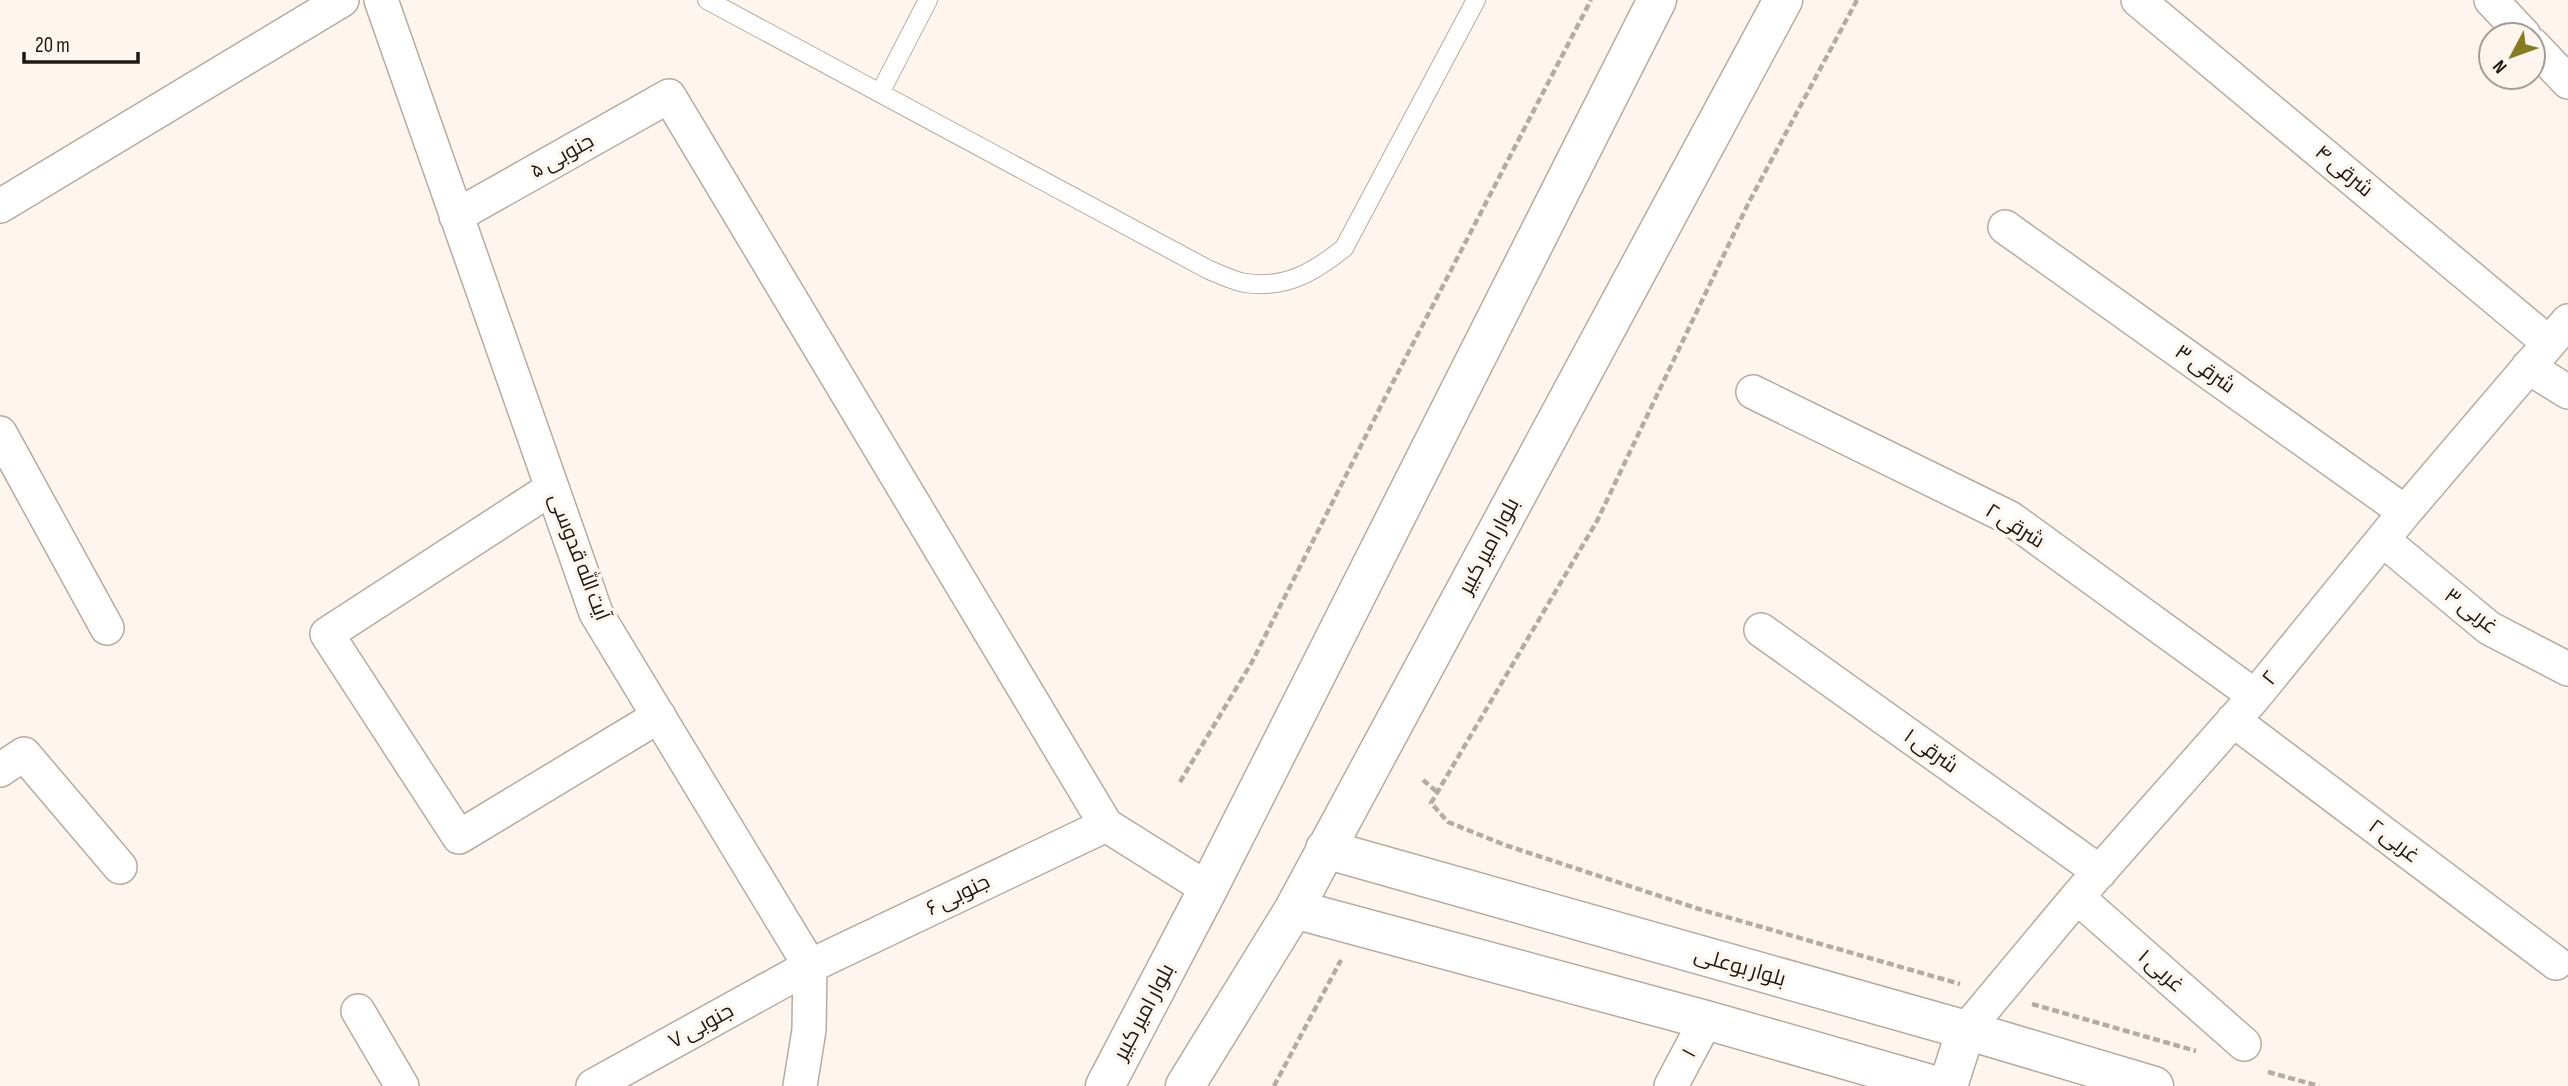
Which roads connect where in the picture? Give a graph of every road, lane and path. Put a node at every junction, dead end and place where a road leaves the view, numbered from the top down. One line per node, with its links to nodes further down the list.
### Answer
1 (342, 0): 16 (street)
2 (381, 0): 17 (street, آیت الله قدوسی)
3 (706, 0): 15 (lane)
4 (928, 0): 15 (lane)
5 (1475, 0): 15 (lane)
6 (1591, 0): 33 (path)
7 (1657, 0): 39 (main road, بلوار امیر کبیر)
8 (1783, 0): 36 (main road, بلوار امیر کبیر)
9 (1857, 0): 34 (path)
10 (2138, 0): 19 (street, ۴ شرقی)
11 (2491, 0): 12 (street)
12 (2511, 21)
13 (2547, 60): 14 (street)
14 (2568, 82)
15 (880, 93)
16 (0, 206)
17 (456, 216): 23 (street, آیت الله قدوسی); 35 (street, ۵ جنوبی)
18 (2005, 227): 24 (street, شرقی ۳)
19 (2548, 344): 21 (street, ۴ شرقی); 24 (street, ۲)
20 (1753, 392): 29 (street, شرقی ۲)
21 (2568, 393)
22 (0, 433): 26 (street)
23 (552, 488): 30 (street, آیت الله قدوسی); 30 (street)
24 (2405, 512): 25 (street, ۲)
25 (2383, 540): 28 (street, غربی ۳); 29 (street, ۲)
26 (107, 628)
27 (1761, 630): 38 (street, شرقی ۱)
28 (2568, 668)
29 (2244, 708): 38 (street, ۲); 42 (street, غربی ۲)
30 (659, 716): 43 (street, آیت الله قدوسی)
31 (0, 770): 37 (street)
32 (1423, 780): 34 (path)
33 (1180, 782)
34 (1437, 792): 44 (path)
35 (1105, 825): 39 (street); 43 (street, ۶ جنوبی)
36 (1325, 849): 41 (main road, بلوار امیر کبیر); 47 (main road, بلوار بوعلی)
37 (120, 867)
38 (2100, 872): 40 (street, ۲)
39 (1208, 889): 53 (main road, بلوار امیر کبیر)
40 (2077, 897): 44 (street, ۲); 49 (street, غربی ۱)
41 (1294, 909): 46 (main road); 54 (main road, بلوار امیر کبیر)
42 (2556, 963)
43 (810, 966): 51 (street, ۷ جنوبی); 52 (street)
44 (1996, 994): 47 (street, ۲); 48 (path)
45 (358, 1011): 50 (street)
46 (1706, 1020): 55 (street, ۱); 56 (main road)
47 (1966, 1030): 57 (main road); 58 (main road, بلوار بوعلی)
48 (2204, 1054)
49 (2250, 1056): 59 (path)
50 (402, 1086)
51 (593, 1086)
52 (800, 1086)
53 (1105, 1086)
54 (1185, 1086)
55 (1671, 1086)
56 (1937, 1086)
57 (1948, 1086)
58 (2154, 1086)
59 (2319, 1086)

